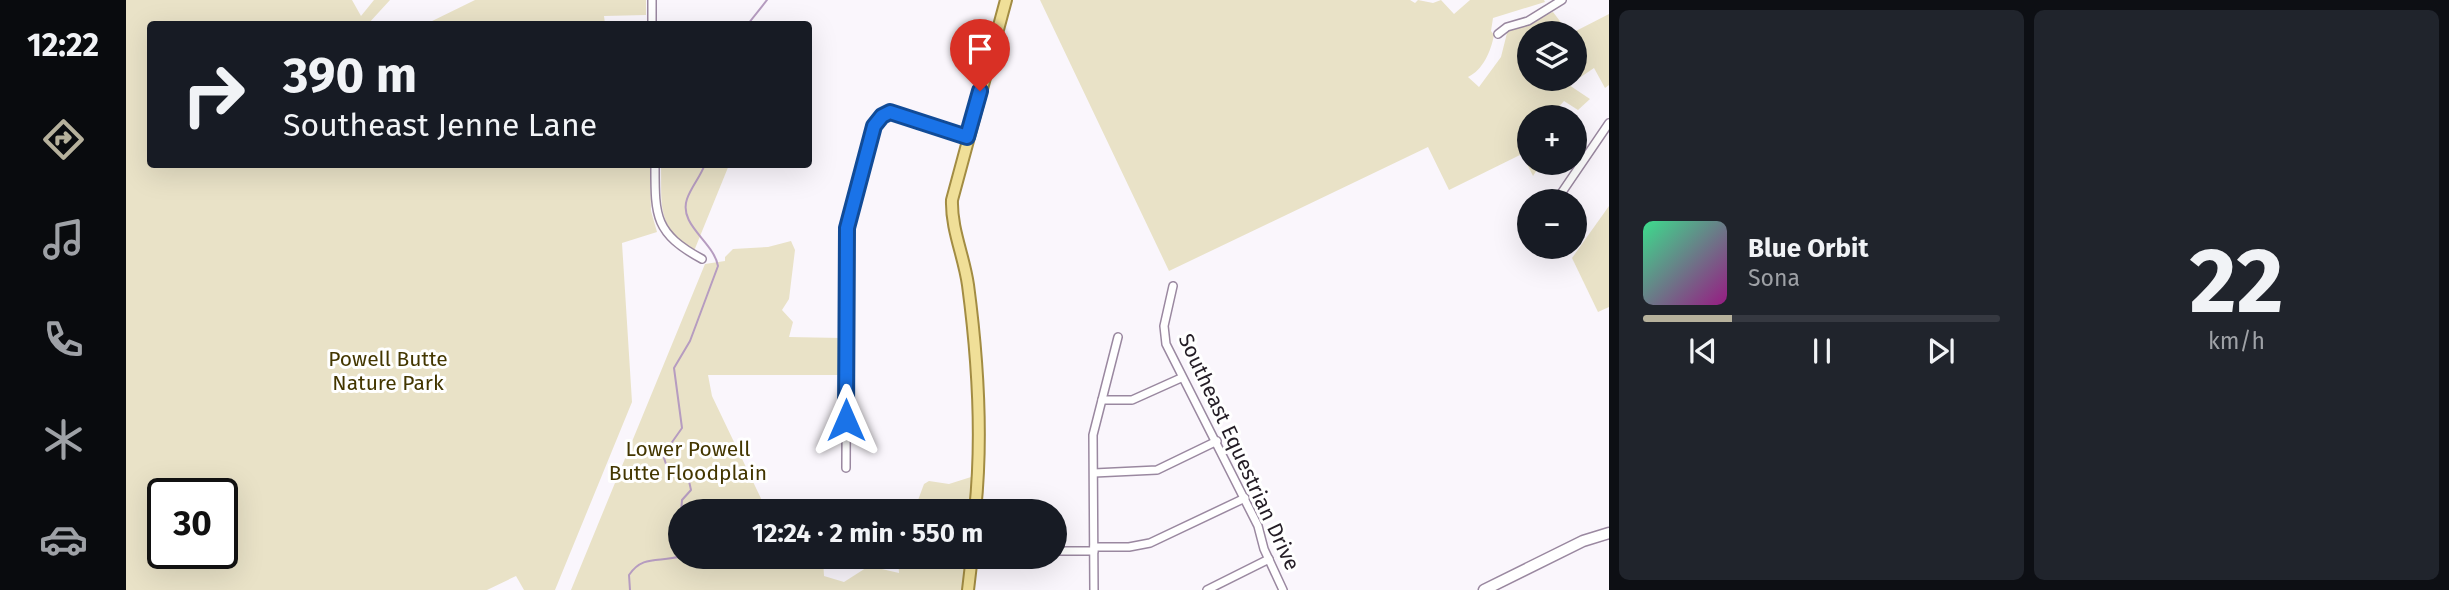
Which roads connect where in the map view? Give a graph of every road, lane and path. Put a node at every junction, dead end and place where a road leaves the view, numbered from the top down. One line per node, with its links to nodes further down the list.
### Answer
1 (652, 0): 4 (street)
2 (1006, 0): 7 (main road)
3 (1562, 0): 5 (street)
4 (652, 21)
5 (1499, 34)
6 (1609, 123): 9 (street)
7 (967, 137): 16 (street); 19 (main road)
8 (655, 168): 10 (street)
9 (1564, 189)
10 (702, 259)
11 (1173, 286): 13 (street, Southeast Equestrian Drive)
12 (1118, 337): 14 (street)
13 (1181, 378): 14 (street); 15 (street, Southeast Equestrian Drive)
14 (1102, 400): 17 (street)
15 (1217, 441): 17 (street); 18 (street, Southeast Equestrian Drive)
16 (846, 468)
17 (1094, 473): 21 (street)
18 (1244, 498): 21 (street); 23 (street, Southeast Equestrian Drive)
19 (976, 499)
20 (1609, 533): 29 (street)
21 (1094, 549): 22 (street); 26 (street)
22 (1067, 550)
23 (1269, 559): 27 (street); 28 (street, Southeast Equestrian Drive)
24 (970, 569): 25 (main road)
25 (968, 590)
26 (1094, 590)
27 (1208, 590)
28 (1283, 590)
29 (1483, 590)

